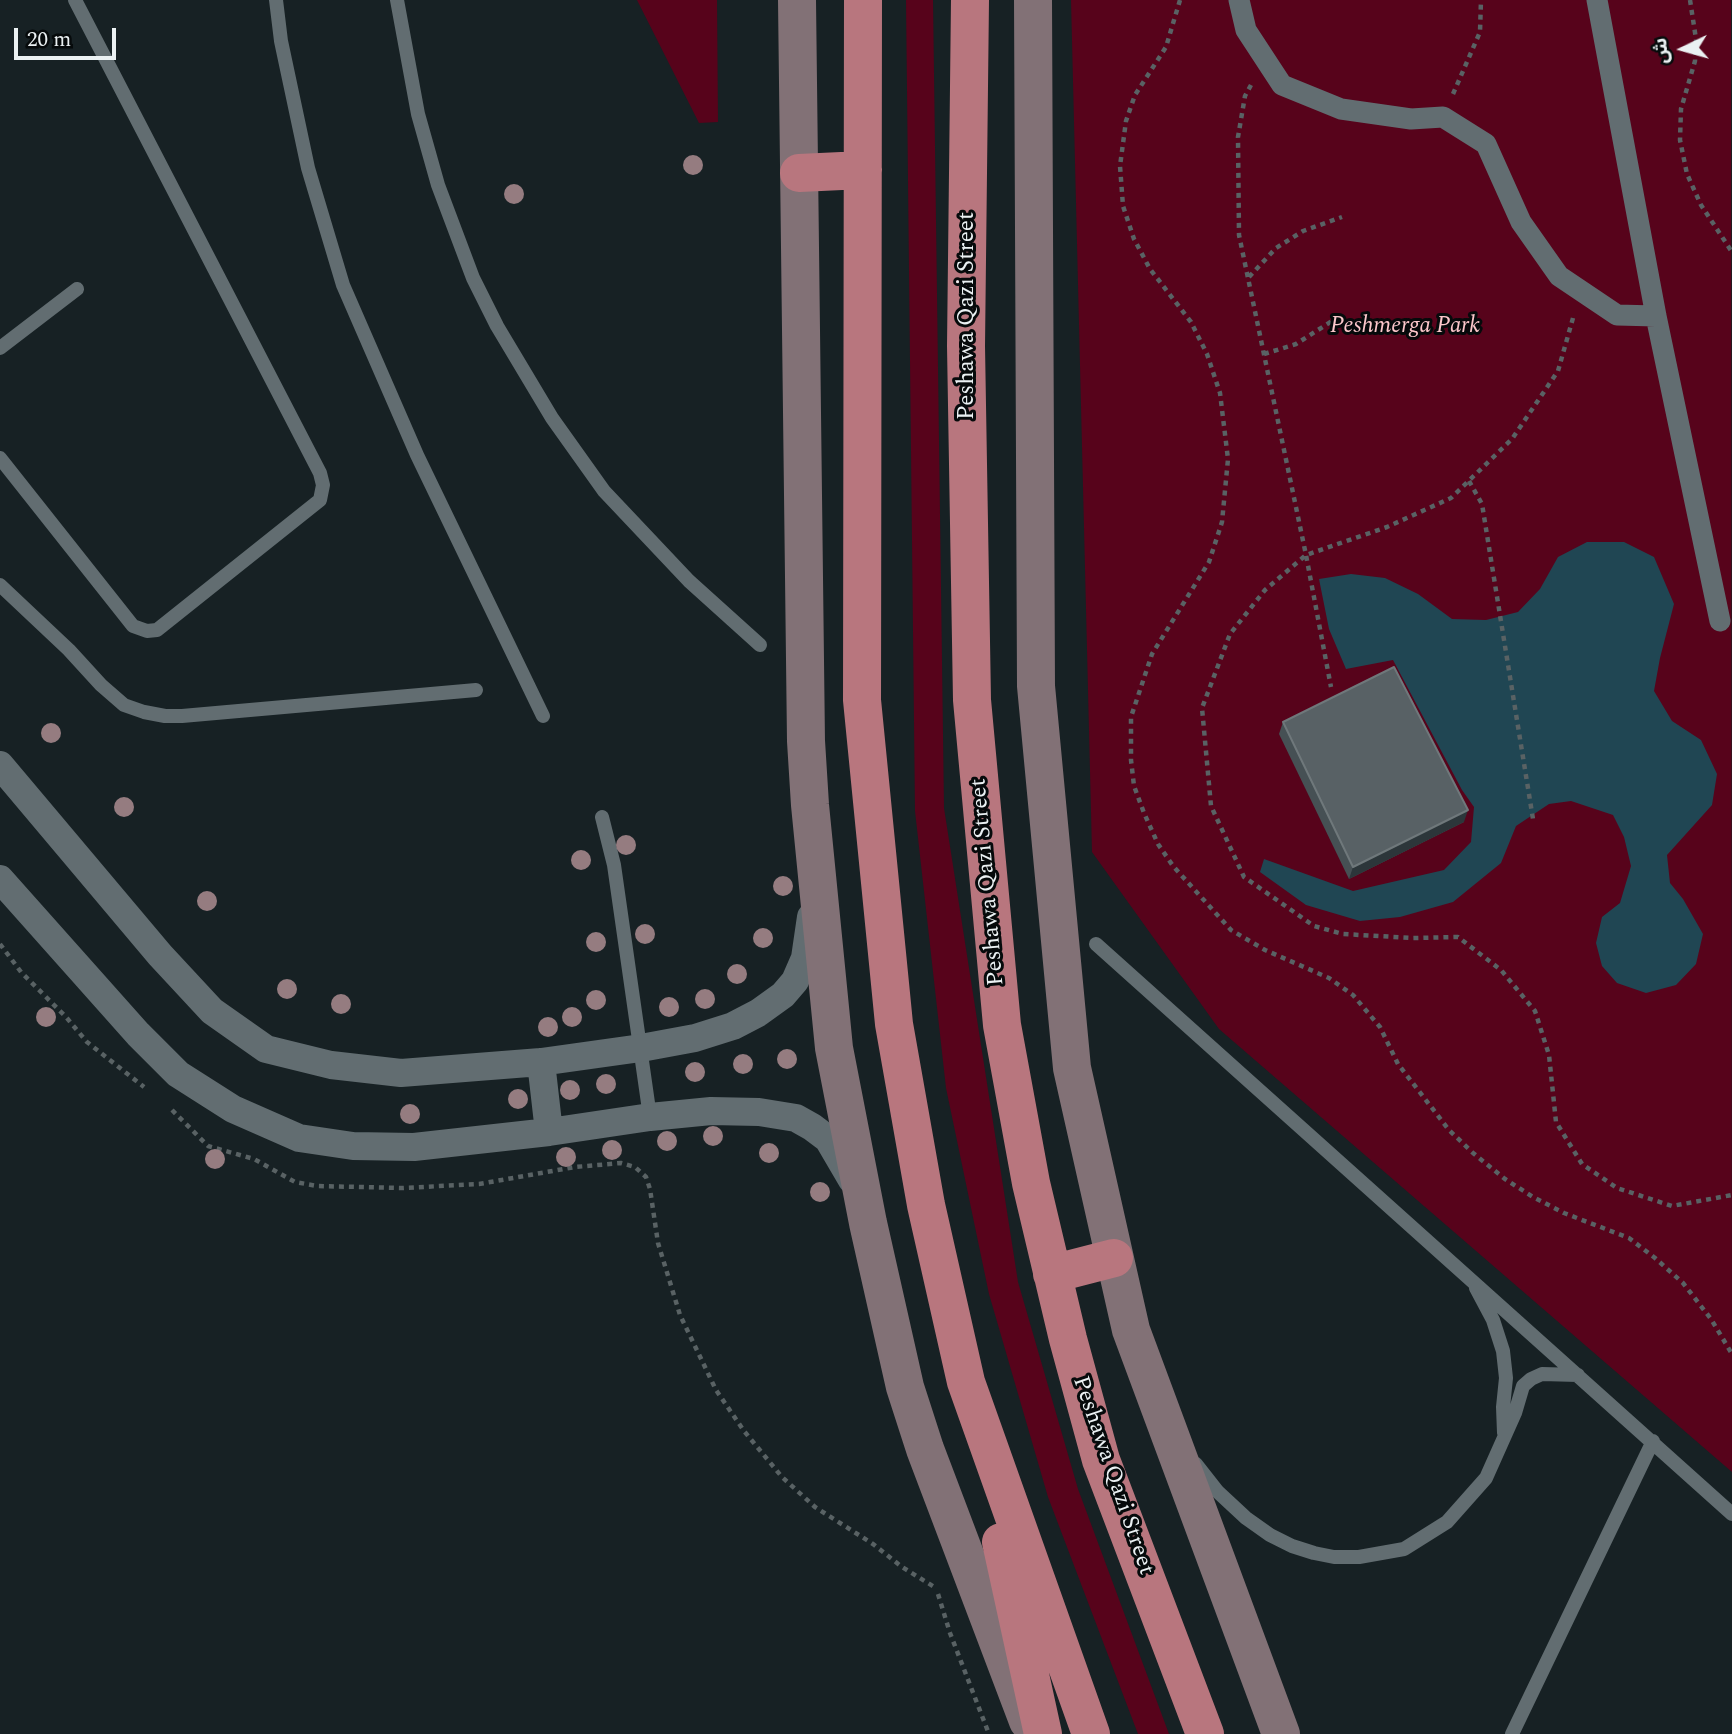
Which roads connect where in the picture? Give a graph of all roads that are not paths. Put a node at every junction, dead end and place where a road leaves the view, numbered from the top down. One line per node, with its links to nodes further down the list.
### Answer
1 (75, 0): 15 (lane)
2 (276, 0): 20 (lane)
3 (397, 0): 18 (lane)
4 (797, 0): 11 (main road)
5 (863, 0): 10 (highway)
6 (970, 0): 32 (highway, Peshawa Qazi Street)
7 (1033, 0): 31 (main road)
8 (1240, 0): 13 (street)
9 (1597, 0): 13 (street)
10 (863, 170): 11 (highway); 35 (highway)
11 (799, 173): 22 (main road)
12 (77, 289): 14 (lane)
13 (1656, 316): 17 (street)
14 (0, 348)
15 (0, 458)
16 (0, 585): 19 (lane)
17 (1720, 621)
18 (760, 645)
19 (476, 690)
20 (543, 716)
21 (0, 765): 27 (street)
22 (810, 805): 26 (street); 30 (main road)
23 (602, 817): 26 (lane)
24 (0, 879): 29 (street)
25 (1096, 944): 33 (lane)
26 (641, 1048): 27 (street); 28 (lane)
27 (541, 1062): 29 (street)
28 (650, 1117): 29 (street); 30 (street)
29 (550, 1132)
30 (868, 1223): 40 (main road)
31 (1114, 1258): 32 (highway); 36 (main road)
32 (1052, 1274): 43 (highway, Peshawa Qazi Street)
33 (1470, 1278): 34 (lane); 37 (lane)
34 (1578, 1375): 37 (lane); 38 (lane)
35 (966, 1382): 41 (highway); 42 (highway)
36 (1151, 1383): 37 (lane); 44 (main road)
37 (1504, 1438)
38 (1653, 1441): 39 (lane); 45 (lane)
39 (1732, 1514)
40 (1033, 1734)
41 (1043, 1734)
42 (1091, 1734)
43 (1205, 1734)
44 (1281, 1734)
45 (1512, 1734)

